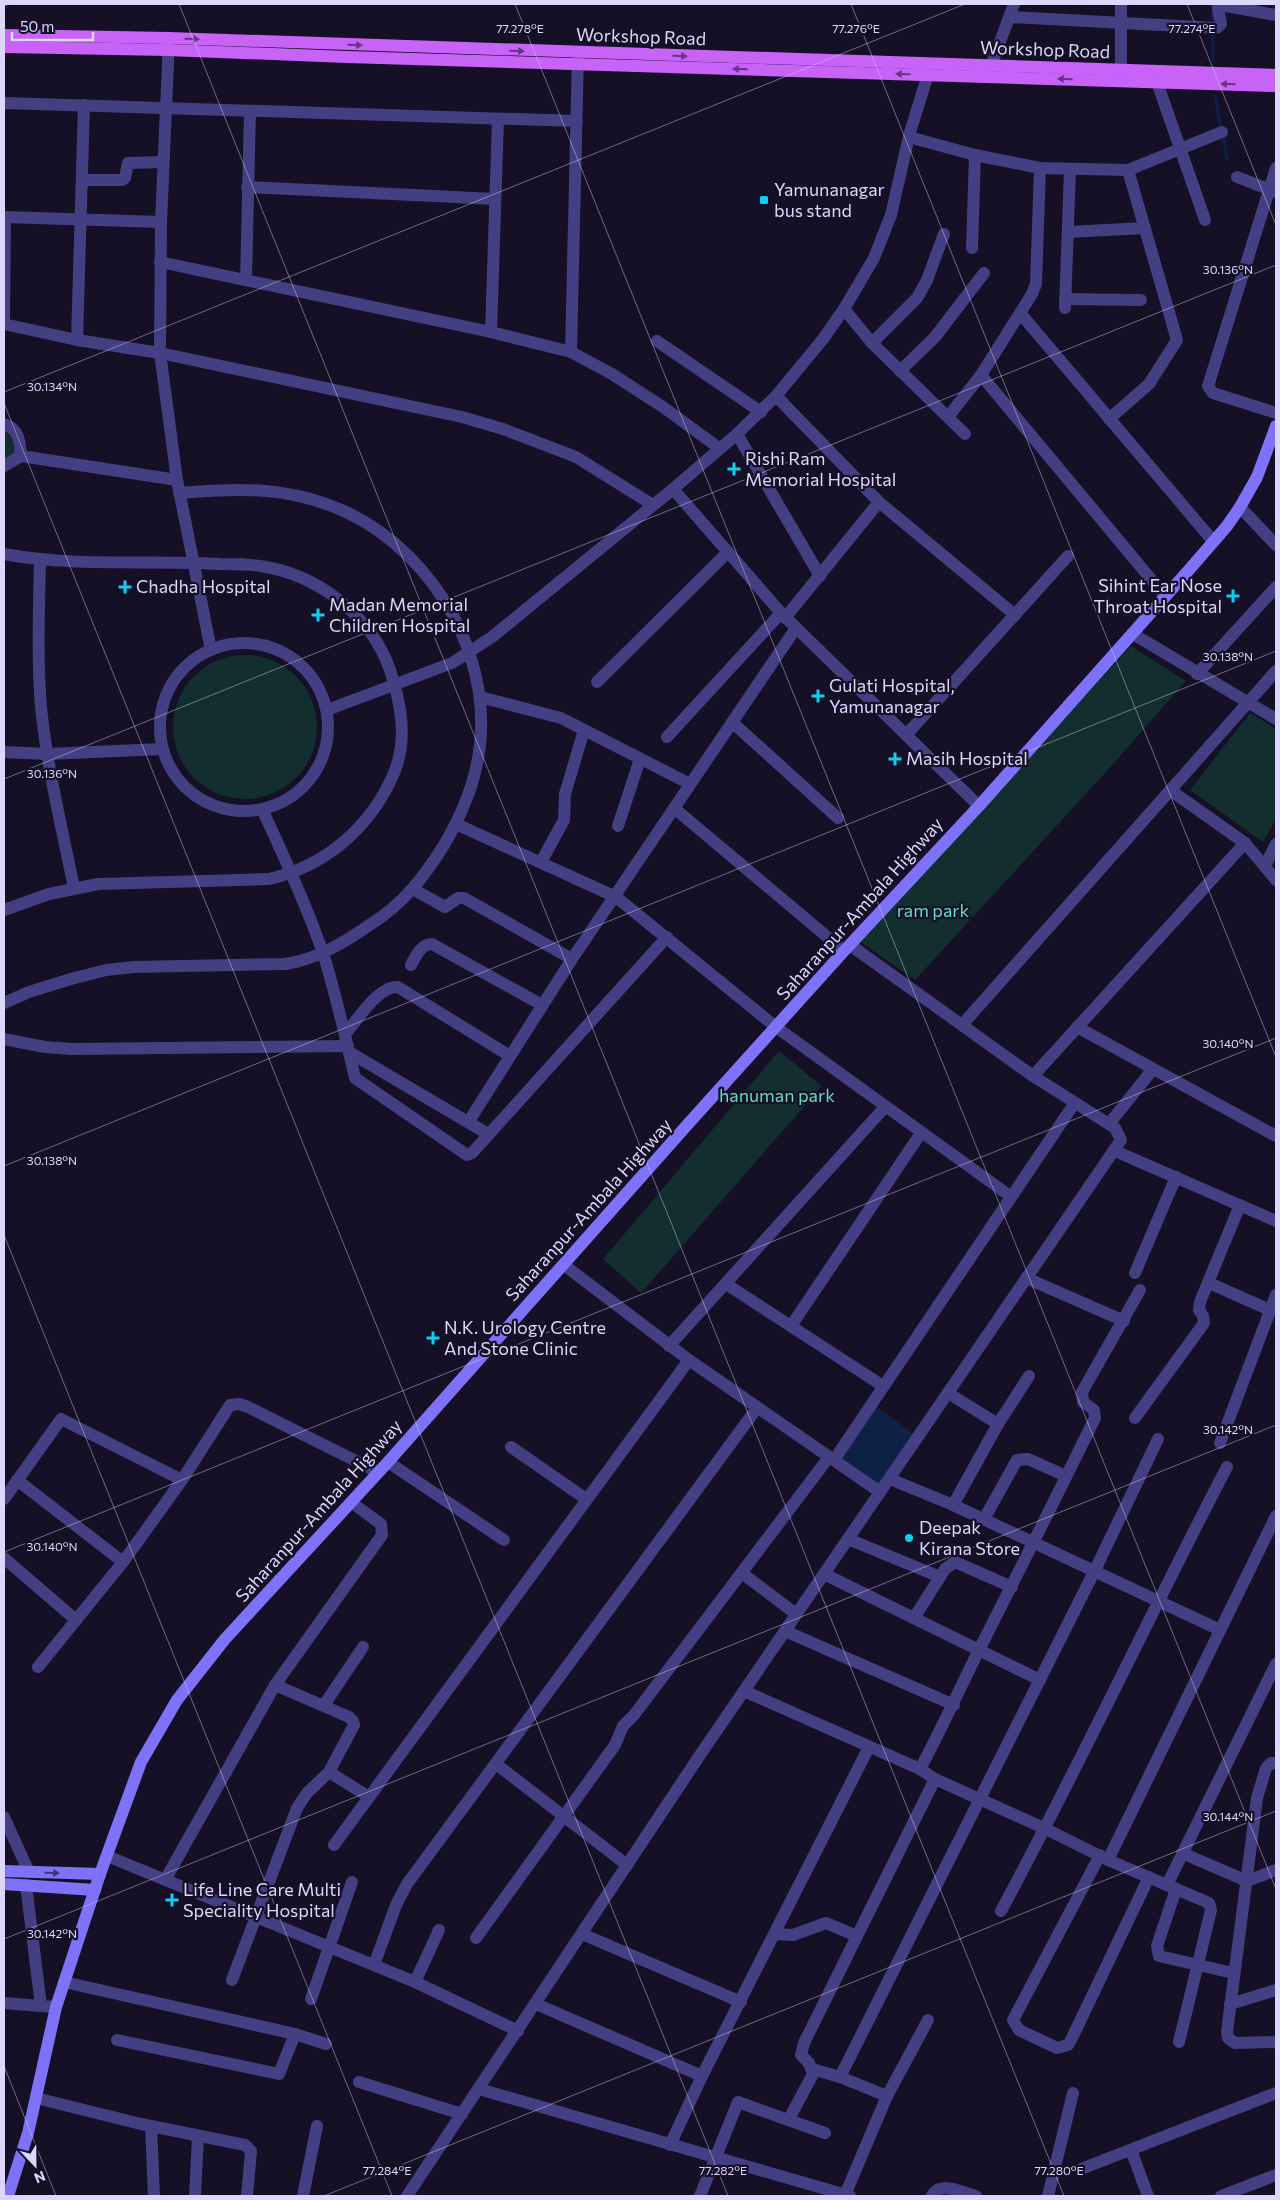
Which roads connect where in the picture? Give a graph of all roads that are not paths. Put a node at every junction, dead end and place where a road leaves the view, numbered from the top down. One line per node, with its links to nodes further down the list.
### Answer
1 (1014, 4): 4 (street)
2 (1121, 4): 5 (street)
3 (1276, 15): 5 (street)
4 (1010, 17): 5 (street); 12 (street)
5 (1121, 22): 14 (street)
6 (4, 23): 8 (main road)
7 (4, 34): 8 (main road, Workshop Road)
8 (19, 35): 9 (main road, Workshop Road)
9 (168, 44): 10 (main road, Workshop Road); 11 (main road, Workshop Road); 20 (street)
10 (4, 47)
11 (578, 59): 13 (main road, Workshop Road); 23 (street)
12 (991, 66): 13 (main road, Workshop Road); 14 (main road, Workshop Road)
13 (929, 69): 16 (main road, Workshop Road, one-way to 13); 25 (street)
14 (1121, 70): 15 (main road, Workshop Road)
15 (1276, 75)
16 (1157, 82): 17 (main road, Workshop Road, one-way to 16); 26 (street)
17 (1276, 86)
18 (4, 103): 19 (street)
19 (84, 106): 20 (street); 34 (street)
20 (165, 109): 21 (street); 28 (street)
21 (250, 112): 22 (street); 35 (street)
22 (498, 119): 23 (street); 37 (street)
23 (577, 121): 57 (street)
24 (1222, 132): 26 (street)
25 (909, 137): 27 (street); 50 (street)
26 (1180, 150): 32 (street); 40 (street)
27 (975, 155): 29 (street); 45 (street)
28 (163, 162): 34 (street); 41 (street)
29 (1040, 168): 31 (street); 51 (street)
30 (1276, 168): 36 (street)
31 (1070, 170): 32 (street); 43 (street)
32 (1128, 170): 42 (street)
33 (1237, 177): 36 (street)
34 (82, 180): 39 (street)
35 (247, 187): 37 (street); 48 (street)
36 (1273, 191): 63 (street)
37 (495, 199): 53 (street)
38 (4, 217): 39 (street); 52 (street)
39 (80, 219): 41 (street); 54 (street)
40 (1205, 220)
41 (161, 222): 46 (street)
42 (1145, 228): 43 (street); 65 (street)
43 (1068, 232): 49 (street)
44 (944, 234): 56 (street)
45 (972, 248)
46 (160, 262): 48 (street); 58 (street)
47 (984, 273): 59 (street)
48 (246, 280): 53 (street)
49 (1141, 300)
50 (844, 309): 56 (street); 61 (street)
51 (1020, 313): 60 (street); 65 (street)
52 (4, 324): 54 (street)
53 (491, 332): 57 (street)
54 (77, 340): 58 (street)
55 (657, 341): 62 (street)
56 (872, 343): 59 (street)
57 (571, 352): 70 (street)
58 (160, 353): 73 (street); 76 (street)
59 (900, 371): 64 (street)
60 (981, 375): 64 (street); 87 (street)
61 (776, 396): 62 (street); 75 (street)
62 (760, 412): 68 (street)
63 (1276, 412)
64 (948, 417): 69 (street)
65 (1109, 419): 78 (street)
66 (4, 424): 71 (street)
67 (1276, 426): 77 (main road, Saharanpur-Ambala Highway)
68 (737, 434): 70 (street); 85 (street)
69 (965, 434)
70 (719, 448): 74 (street)
71 (21, 456): 72 (street); 73 (street)
72 (4, 466)
73 (178, 486): 84 (street); 93 (street)
74 (673, 489): 76 (street); 80 (street)
75 (879, 502): 85 (street); 89 (street)
76 (654, 505): 93 (street)
77 (1240, 507): 78 (main road, Saharanpur-Ambala Highway); 79 (street)
78 (1213, 542): 87 (main road, Saharanpur-Ambala Highway)
79 (1276, 545)
80 (728, 552): 88 (street); 96 (street)
81 (4, 554): 83 (street)
82 (1068, 556): 89 (street)
83 (40, 561): 84 (street); 108 (street)
84 (194, 562): 92 (street); 97 (street)
85 (820, 576): 88 (street)
86 (1276, 588): 95 (street)
87 (1165, 596): 91 (main road, Saharanpur-Ambala Highway)
88 (783, 615): 90 (street); 105 (street)
89 (1015, 615): 104 (street)
90 (796, 628): 102 (street); 104 (street)
91 (1133, 634): 95 (street); 112 (main road, Saharanpur-Ambala Highway)
92 (211, 650): 100 (street); 106 (street)
93 (470, 652): 97 (street); 98 (street)
94 (1276, 670): 99 (street)
95 (1197, 674): 99 (street)
96 (597, 682)
97 (395, 686): 100 (street); 122 (street)
98 (480, 697): 103 (street); 116 (street)
99 (1247, 704): 101 (street); 111 (street)
100 (327, 710): 114 (street)
101 (1276, 719)
102 (732, 722): 110 (street); 115 (street)
103 (584, 730): 109 (street); 120 (street)
104 (907, 734): 112 (street)
105 (667, 737)
106 (162, 749): 108 (street); 114 (street)
107 (4, 752): 108 (street)
108 (48, 754): 124 (street)
109 (640, 759): 110 (street); 117 (street)
110 (690, 784): 113 (street)
111 (1170, 790): 118 (street); 135 (street)
112 (978, 806): 129 (main road, Saharanpur-Ambala Highway)
113 (674, 808): 126 (street); 129 (street)
114 (262, 810): 122 (street)
115 (838, 818)
116 (456, 824): 120 (street); 125 (street)
117 (618, 826)
118 (1245, 843): 121 (street); 137 (street)
119 (1276, 844): 121 (street)
120 (541, 862): 126 (street)
121 (1264, 866): 123 (street)
122 (293, 874): 124 (street); 130 (street)
123 (1276, 880)
124 (74, 888): 127 (street)
125 (413, 889): 130 (street); 131 (street)
126 (616, 897): 128 (street); 131 (street)
127 (4, 910)
128 (667, 937): 136 (street); 148 (street)
129 (847, 948): 135 (street); 136 (main road, Saharanpur-Ambala Highway)
130 (322, 953): 133 (street); 139 (street)
131 (572, 959): 134 (street)
132 (410, 965): 134 (street)
133 (4, 1003)
134 (542, 1005): 140 (street)
135 (962, 1025): 142 (street)
136 (776, 1027): 144 (street); 155 (main road, Saharanpur-Ambala Highway)
137 (1077, 1027): 141 (street); 142 (street)
138 (4, 1039): 139 (street)
139 (347, 1044): 140 (street); 145 (street); 148 (street)
140 (510, 1056): 145 (street)
141 (1153, 1069): 146 (street); 149 (street)
142 (1032, 1076): 143 (street)
143 (1074, 1104): 146 (street); 152 (street)
144 (885, 1107): 147 (street); 159 (street)
145 (468, 1121): 148 (street)
146 (1109, 1124): 150 (street)
147 (921, 1133): 152 (street); 164 (street)
148 (488, 1134)
149 (1276, 1136)
150 (1115, 1151): 151 (street); 157 (street)
151 (1176, 1177): 153 (street); 156 (street)
152 (1010, 1196): 168 (street)
153 (1240, 1205): 154 (street); 158 (street)
154 (1276, 1220)
155 (564, 1265): 165 (street); 177 (main road, Saharanpur-Ambala Highway)
156 (1135, 1273)
157 (1026, 1278): 163 (street); 169 (street)
158 (1209, 1283): 162 (street); 171 (street)
159 (726, 1284): 164 (street); 165 (street)
160 (1140, 1290): 163 (street)
161 (1276, 1295): 162 (street)
162 (1270, 1310): 174 (street)
163 (1124, 1321): 180 (street)
164 (791, 1326): 168 (street)
165 (669, 1346): 166 (street)
166 (689, 1360): 170 (street); 186 (street)
167 (1029, 1376): 172 (street)
168 (883, 1386): 176 (street)
169 (948, 1393): 172 (street); 181 (street)
170 (757, 1408): 176 (street); 218 (street)
171 (1134, 1418)
172 (998, 1424): 188 (street)
173 (1158, 1439): 196 (street)
174 (1220, 1443)
175 (511, 1447): 186 (street)
176 (832, 1459): 184 (street); 197 (street)
177 (388, 1462): 179 (main road, Saharanpur-Ambala Highway); 192 (street)
178 (1227, 1467): 201 (street)
179 (378, 1472): 183 (street); 187 (main road, Saharanpur-Ambala Highway)
180 (1066, 1476): 190 (street); 193 (street)
181 (890, 1479): 184 (street); 188 (street)
182 (17, 1480): 183 (street); 185 (street); 195 (street)
183 (182, 1480): 195 (street)
184 (880, 1492): 191 (street)
185 (4, 1499)
186 (586, 1500): 222 (street)
187 (351, 1502): 212 (street); 229 (main road, Saharanpur-Ambala Highway)
188 (954, 1505): 190 (street)
189 (1276, 1516): 205 (street)
190 (984, 1519): 193 (street)
191 (848, 1539): 198 (street); 199 (street)
192 (504, 1540)
193 (1034, 1542): 196 (street); 200 (street)
194 (4, 1558): 204 (street)
195 (123, 1562): 204 (street)
196 (1096, 1570): 201 (street); 211 (street)
197 (743, 1574): 202 (street); 224 (street)
198 (824, 1574): 202 (street); 203 (street)
199 (940, 1577): 200 (street); 203 (street)
200 (1012, 1587): 208 (street)
201 (1158, 1600): 205 (street); 226 (street)
202 (796, 1614): 206 (street)
203 (914, 1618): 208 (street)
204 (76, 1620): 210 (street)
205 (1220, 1630): 230 (street)
206 (785, 1631): 213 (street); 214 (street)
207 (363, 1647): 215 (street)
208 (978, 1651): 211 (street); 214 (street)
209 (1276, 1664): 228 (street)
210 (38, 1667)
211 (1040, 1680): 223 (street)
212 (275, 1685): 215 (street); 237 (street)
213 (744, 1691): 216 (street); 231 (street)
214 (954, 1704): 219 (street)
215 (324, 1705): 220 (street)
216 (869, 1747): 219 (street); 248 (street)
217 (1276, 1763): 238 (street)
218 (496, 1764): 224 (street); 252 (street)
219 (920, 1769): 221 (street)
220 (329, 1772): 222 (street); 245 (street)
221 (935, 1778): 223 (street); 249 (street)
222 (368, 1797): 227 (street)
223 (981, 1799): 226 (street); 275 (street)
224 (564, 1816): 231 (street); 250 (street)
225 (4, 1817): 234 (street)
226 (1046, 1829): 230 (street); 244 (street)
227 (334, 1845)
228 (1182, 1853): 238 (street); 242 (street)
229 (107, 1856): 235 (main road, Saharanpur-Ambala Highway); 237 (street)
230 (1104, 1858): 236 (street); 236 (street)
231 (628, 1865): 247 (street)
232 (1276, 1870): 238 (street)
233 (4, 1871): 234 (main road)
234 (29, 1872): 235 (main road, one-way to 235)
235 (100, 1874): 243 (main road, Saharanpur-Ambala Highway)
236 (1149, 1877): 242 (street)
237 (165, 1880): 245 (street)
238 (1247, 1881): 254 (street)
239 (352, 1882): 251 (street)
240 (4, 1884): 241 (main road)
241 (26, 1885): 243 (main road); 264 (street)
242 (1172, 1887): 253 (street); 253 (street)
243 (95, 1890): 256 (main road, Saharanpur-Ambala Highway)
244 (1001, 1912)
245 (255, 1917): 251 (street); 255 (street)
246 (439, 1930): 257 (street)
247 (582, 1934): 260 (street); 262 (street)
248 (775, 1934): 249 (street); 260 (street)
249 (857, 1936): 273 (street)
250 (476, 1938)
251 (329, 1947): 252 (street); 259 (street)
252 (374, 1965): 257 (street)
253 (1196, 1965): 254 (street); 270 (street)
254 (1233, 1973): 263 (street)
255 (232, 1980)
256 (64, 1982): 265 (main road, Saharanpur-Ambala Highway); 268 (street)
257 (415, 1982): 267 (street)
258 (1276, 1990): 263 (street)
259 (310, 1999)
260 (741, 2002): 274 (street)
261 (4, 2003): 264 (street)
262 (536, 2004): 267 (street); 274 (street)
263 (1230, 2004): 271 (street)
264 (41, 2006): 265 (street)
265 (56, 2007): 281 (main road, Saharanpur-Ambala Highway)
266 (928, 2020): 280 (street)
267 (518, 2030): 277 (street)
268 (295, 2034): 269 (street); 272 (street)
269 (117, 2040)
270 (1179, 2042)
271 (1276, 2042)
272 (326, 2044)
273 (812, 2069): 275 (street); 283 (street)
274 (702, 2076): 288 (street)
275 (840, 2077): 280 (street)
276 (359, 2082): 282 (street)
277 (479, 2089): 282 (street); 288 (street)
278 (1073, 2093): 304 (street)
279 (1276, 2093): 289 (street)
280 (887, 2096): 294 (street)
281 (36, 2098): 284 (street); 295 (main road, Saharanpur-Ambala Highway)
282 (462, 2114): 300 (street)
283 (789, 2119): 286 (street); 290 (street)
284 (151, 2126): 287 (street); 296 (street)
285 (317, 2126): 299 (street)
286 (825, 2133)
287 (198, 2136): 297 (street); 298 (street)
288 (670, 2144): 290 (street)
289 (1131, 2150): 291 (street); 305 (street)
290 (716, 2157): 293 (street); 301 (street)
291 (1081, 2169)
292 (1276, 2175): 306 (street)
293 (820, 2192): 294 (street)
294 (848, 2195)
295 (8, 2196)
296 (154, 2196)
297 (195, 2196)
298 (247, 2196)
299 (303, 2196)
300 (407, 2196)
301 (700, 2196)
302 (932, 2196): 303 (street)
303 (976, 2196)
304 (1048, 2196)
305 (1148, 2196)
306 (1221, 2196)

